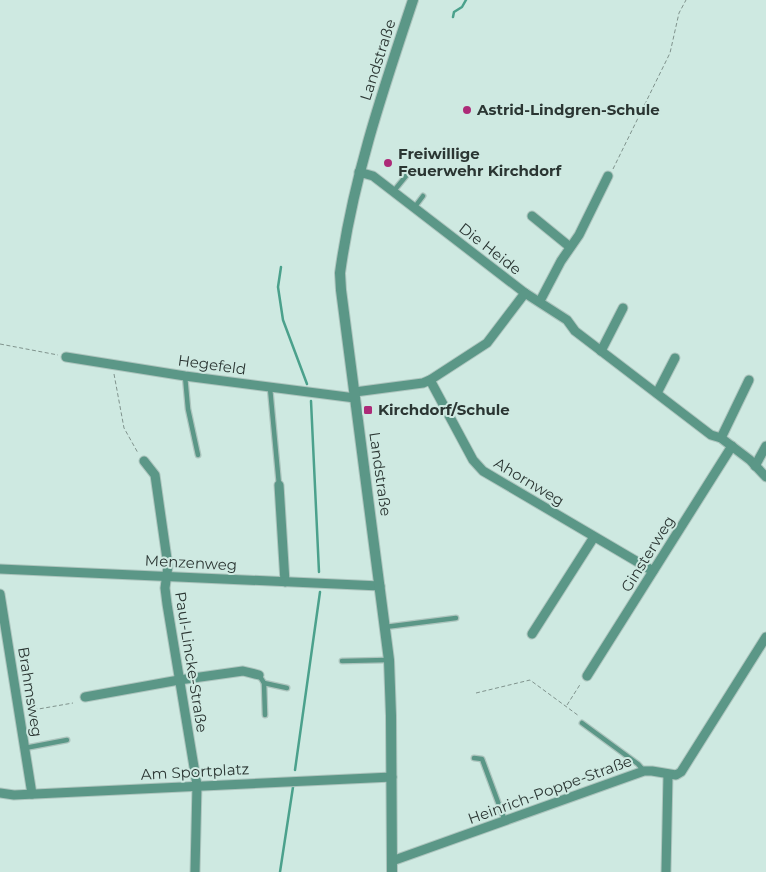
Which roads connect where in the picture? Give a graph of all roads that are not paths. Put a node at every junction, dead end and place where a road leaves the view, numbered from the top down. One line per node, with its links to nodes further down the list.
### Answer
1 (413, 0): 2 (street, Landstraße)
2 (359, 172): 5 (street, Die Heide); 21 (street, Landstraße)
3 (406, 176): 5 (lane)
4 (608, 176): 9 (street)
5 (393, 192): 7 (street, Die Heide)
6 (423, 196): 7 (lane)
7 (414, 208): 10 (street, Die Heide)
8 (532, 216): 9 (street)
9 (570, 247): 11 (street)
10 (526, 294): 11 (street, Die Heide); 17 (street)
11 (540, 302): 13 (street, Die Heide)
12 (623, 308): 13 (street)
13 (601, 351): 20 (street, Die Heide)
14 (66, 357): 16 (street, Hegefeld)
15 (675, 358): 20 (street)
16 (185, 376): 19 (street, Hegefeld); 25 (lane)
17 (430, 380): 21 (street, Hegefeld); 30 (street, Ahornweg)
18 (749, 380): 22 (street)
19 (270, 388): 21 (street, Hegefeld); 29 (lane)
20 (657, 393): 22 (street, Die Heide)
21 (355, 395): 35 (street, Landstraße)
22 (721, 438): 23 (street, Die Heide)
23 (732, 446): 27 (street, Die Heide); 32 (street, Ginsterweg)
24 (766, 446): 27 (street)
25 (198, 455)
26 (144, 461): 33 (street, Paul-Lincke-Straße)
27 (755, 466): 28 (street, Die Heide)
28 (766, 477)
29 (279, 485): 34 (street)
30 (594, 537): 32 (street, Ahornweg); 39 (street)
31 (0, 569): 33 (street, Menzenweg)
32 (653, 571): 43 (street, Ginsterweg)
33 (167, 576): 34 (street, Menzenweg); 45 (street, Paul-Lincke-Straße)
34 (285, 582): 35 (street, Menzenweg)
35 (380, 586): 38 (street, Landstraße)
36 (0, 594): 51 (street, Brahmsweg)
37 (456, 618): 38 (lane)
38 (385, 627): 41 (street, Landstraße)
39 (532, 634)
40 (766, 637): 54 (street)
41 (389, 660): 42 (lane); 55 (street, Landstraße)
42 (342, 661)
43 (587, 676)
44 (262, 679): 45 (street); 46 (lane); 48 (lane)
45 (179, 680): 47 (street); 56 (street, Paul-Lincke-Straße)
46 (287, 688)
47 (85, 697)
48 (265, 715)
49 (582, 723): 53 (lane)
50 (66, 740): 51 (lane)
51 (25, 748): 58 (street, Brahmsweg)
52 (474, 758): 59 (lane)
53 (644, 771): 54 (street, Heinrich-Poppe-Straße); 59 (street, Heinrich-Poppe-Straße)
54 (668, 775): 62 (street)
55 (392, 777): 56 (street, Am Sportplatz); 60 (street, Landstraße)
56 (197, 785): 58 (street, Am Sportplatz); 61 (street, Paul-Lincke-Straße)
57 (0, 793): 58 (street, Am Sportplatz)
58 (32, 794)
59 (505, 821): 60 (street, Heinrich-Poppe-Straße)
60 (392, 867)
61 (194, 872)
62 (666, 872)

